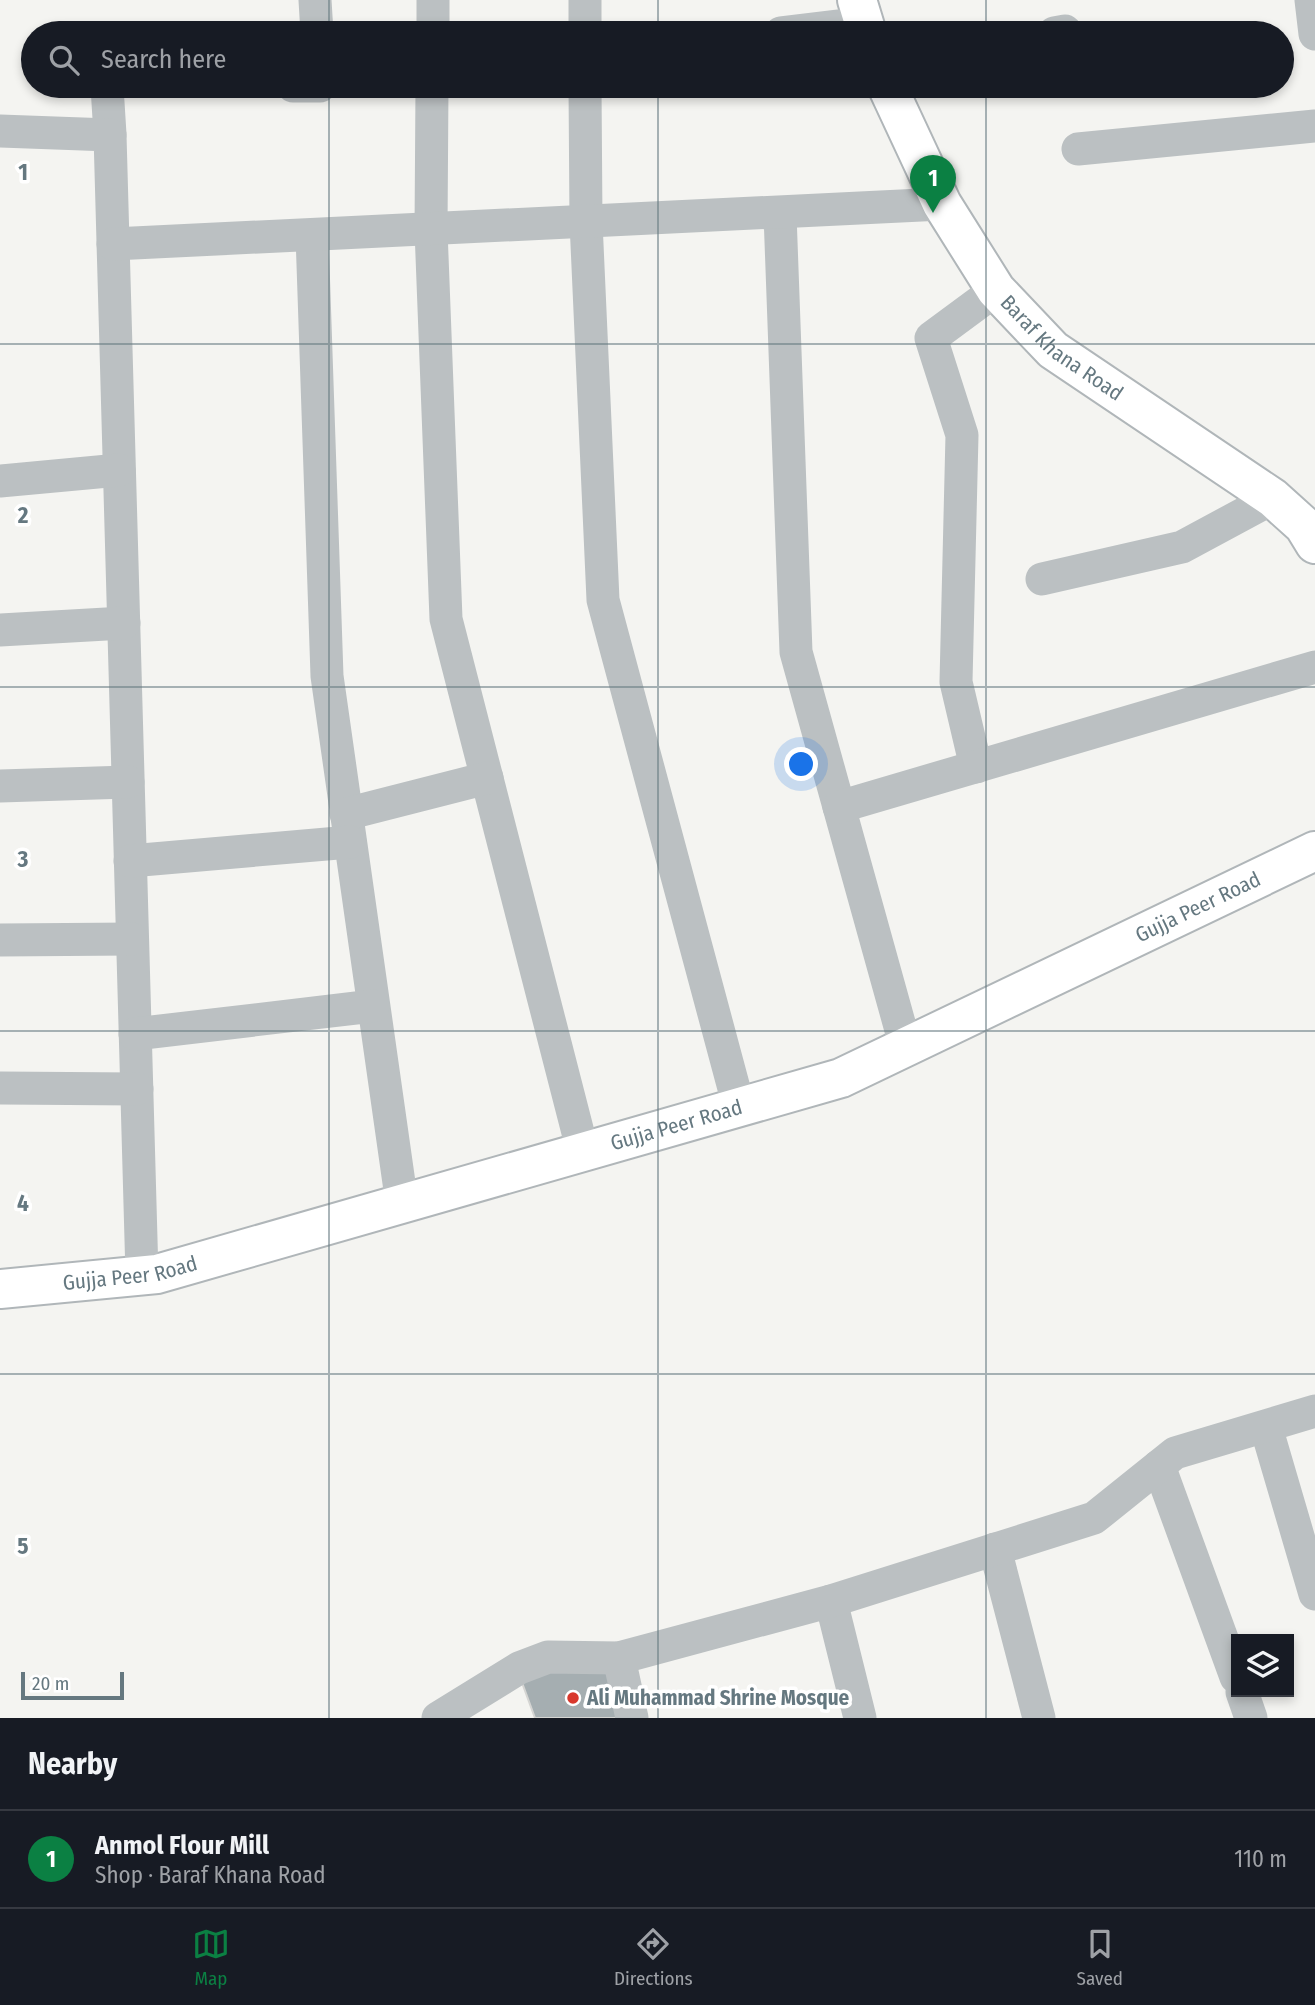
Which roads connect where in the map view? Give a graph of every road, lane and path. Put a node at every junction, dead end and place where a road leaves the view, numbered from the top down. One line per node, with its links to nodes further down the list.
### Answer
1 (315, 0): 5 (street)
2 (433, 0): 6 (street)
3 (585, 0): 7 (street)
4 (1311, 0): 8 (street)
5 (316, 21)
6 (433, 21)
7 (585, 21)
8 (1315, 34)
9 (108, 98): 15 (street)
10 (432, 98): 20 (street)
11 (586, 98): 19 (street)
12 (893, 98): 17 (street, Baraf Khana Road)
13 (1315, 126): 16 (street)
14 (0, 131): 15 (street)
15 (110, 135): 22 (street)
16 (1078, 149)
17 (942, 204): 18 (street); 23 (street, Baraf Khana Road)
18 (780, 214): 19 (street); 36 (street)
19 (586, 222): 20 (street); 47 (street)
20 (431, 230): 21 (street); 33 (street)
21 (312, 235): 22 (street); 37 (street)
22 (113, 244): 24 (street)
23 (996, 290): 26 (street, Baraf Khana Road); 32 (street)
24 (119, 470): 25 (street); 29 (street)
25 (0, 481)
26 (1273, 498): 27 (street, Baraf Khana Road); 28 (street)
27 (1315, 544)
28 (1042, 579)
29 (124, 623): 30 (street); 34 (street)
30 (0, 630)
31 (1315, 667): 32 (street)
32 (976, 767): 36 (street)
33 (487, 778): 37 (street); 48 (street)
34 (128, 782): 35 (street); 39 (street)
35 (0, 786)
36 (839, 807): 44 (street)
37 (348, 828): 39 (street); 42 (street)
38 (1315, 851): 44 (street, Gujja Peer Road)
39 (130, 861): 40 (street)
40 (132, 939): 41 (street); 43 (street)
41 (0, 940)
42 (373, 1006): 43 (street); 49 (street)
43 (135, 1034): 46 (street)
44 (906, 1048): 47 (street, Gujja Peer Road)
45 (0, 1088): 46 (street)
46 (137, 1088): 50 (street)
47 (739, 1107): 48 (street, Gujja Peer Road)
48 (583, 1152): 49 (street, Gujja Peer Road)
49 (402, 1204): 50 (street, Gujja Peer Road)
50 (142, 1275): 51 (street, Gujja Peer Road)
51 (0, 1289)
52 (1315, 1411): 53 (street)
53 (1266, 1427): 54 (street); 56 (street)
54 (1159, 1466): 55 (street); 59 (street)
55 (995, 1549): 57 (street); 64 (street)
56 (1315, 1594)
57 (831, 1601): 58 (street); 63 (street)
58 (620, 1658): 61 (street); 62 (street)
59 (1231, 1663)
60 (1244, 1697): 65 (street)
61 (439, 1718)
62 (632, 1718)
63 (860, 1718)
64 (1039, 1718)
65 (1251, 1718)

